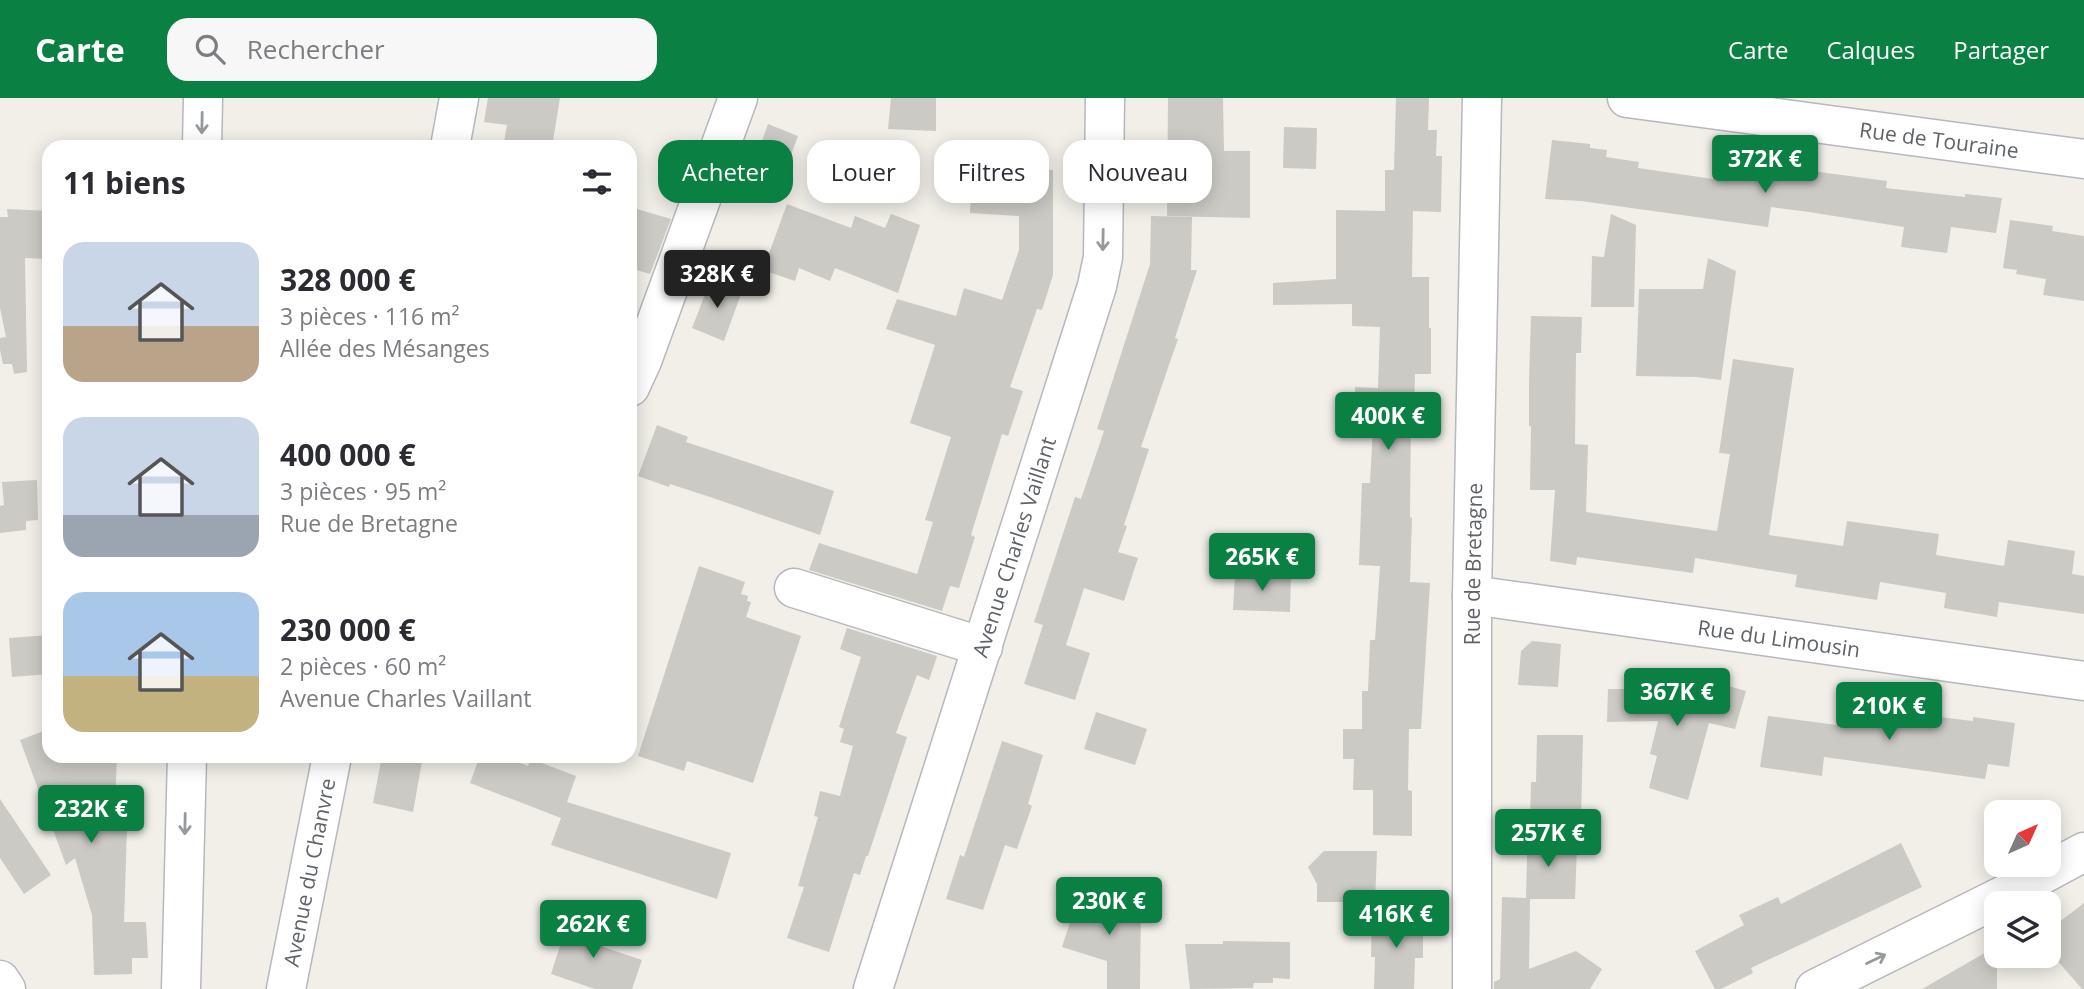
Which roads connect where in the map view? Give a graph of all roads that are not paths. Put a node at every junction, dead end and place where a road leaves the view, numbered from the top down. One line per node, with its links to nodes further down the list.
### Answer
1 (203, 98): 7 (street, one-way to 7)
2 (459, 98): 8 (street)
3 (738, 98): 10 (street)
4 (1105, 98): 13 (street, Avenue Charles Vaillant, one-way to 13)
5 (1482, 98): 12 (street, Rue de Bretagne)
6 (1627, 98): 9 (street, Rue de Touraine)
7 (202, 140)
8 (451, 140)
9 (2084, 159)
10 (637, 372)
11 (794, 588): 13 (street)
12 (1472, 595): 14 (street, Rue du Limousin); 23 (street, Rue de Bretagne)
13 (983, 647): 22 (street, Avenue Charles Vaillant)
14 (2084, 681)
15 (187, 763): 20 (street, one-way to 20)
16 (331, 763): 21 (street, Avenue du Chanvre)
17 (2084, 852): 24 (street, one-way to 17)
18 (0, 979): 19 (street)
19 (6, 989)
20 (181, 989)
21 (286, 989)
22 (873, 989)
23 (1472, 989)
24 (1815, 989)

